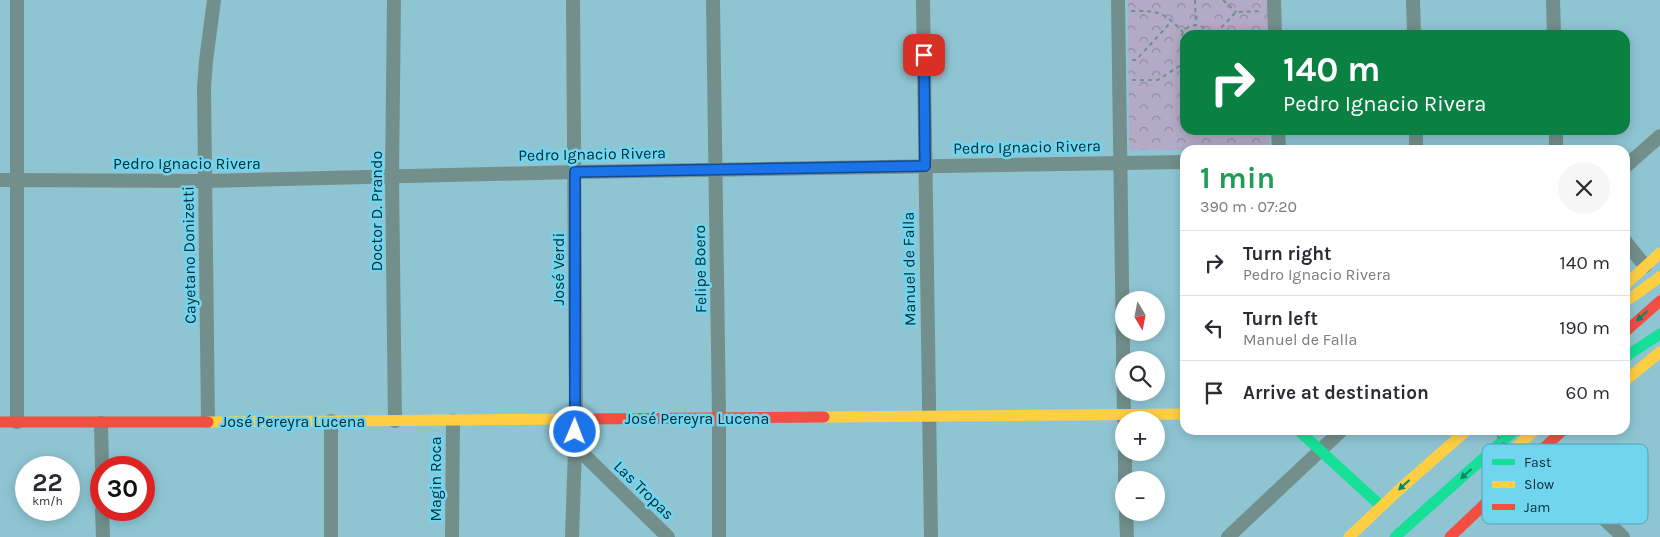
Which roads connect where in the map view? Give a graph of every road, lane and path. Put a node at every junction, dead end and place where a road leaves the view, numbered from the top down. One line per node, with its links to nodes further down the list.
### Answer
1 (17, 0): 35 (street)
2 (214, 0): 36 (street, Cayetano Donizetti)
3 (394, 0): 33 (street, Doctor D. Prando)
4 (573, 0): 32 (street, José Verdi)
5 (713, 0): 31 (street, Felipe Boero)
6 (924, 0): 30 (street, Manuel de Falla)
7 (1195, 0): 15 (path)
8 (1223, 0): 13 (path)
9 (1413, 0): 21 (street)
10 (1553, 0): 22 (street)
11 (1118, 6): 14 (path); 23 (street)
12 (1274, 6): 13 (path); 20 (street)
13 (1236, 12): 19 (path)
14 (1172, 21): 16 (path); 23 (path)
15 (1196, 25): 17 (path); 18 (path)
16 (1182, 30)
17 (1186, 30)
18 (1206, 30)
19 (1220, 30)
20 (1275, 30)
21 (1414, 30)
22 (1554, 30)
23 (1119, 60): 25 (street)
24 (1180, 66): 25 (path)
25 (1120, 79): 27 (street)
26 (1660, 136): 29 (street)
27 (1121, 162): 28 (street, Pedro Ignacio Rivera); 30 (street, Pedro Ignacio Rivera); 50 (street)
28 (1180, 162)
29 (1630, 162)
30 (925, 166): 31 (street, Pedro Ignacio Rivera); 54 (street, Manuel de Falla)
31 (716, 169): 32 (street, Pedro Ignacio Rivera); 53 (street, Felipe Boero)
32 (575, 172): 33 (street, Pedro Ignacio Rivera); 56 (street, José Verdi)
33 (392, 177): 36 (street, Pedro Ignacio Rivera); 59 (street, Doctor D. Prando)
34 (0, 180): 35 (street, Pedro Ignacio Rivera)
35 (17, 180): 36 (street, Pedro Ignacio Rivera); 62 (street)
36 (206, 181): 57 (street, Cayetano Donizetti)
37 (1630, 247): 39 (street)
38 (1660, 253): 39 (main road)
39 (1645, 266): 41 (main road)
40 (1660, 277): 42 (main road)
41 (1630, 280)
42 (1630, 298)
43 (1660, 301): 44 (main road, one-way to 44)
44 (1630, 328)
45 (1656, 330): 46 (main road); 48 (main road)
46 (1630, 346)
47 (1660, 352): 49 (main road)
48 (1630, 353)
49 (1630, 377)
50 (1124, 411)
51 (1180, 414): 52 (main road, José Pereyra Lucena)
52 (1165, 415)
53 (719, 417): 54 (main road, José Pereyra Lucena); 56 (main road, José Pereyra Lucena); 87 (street, Felipe Boero)
54 (929, 417): 55 (main road, José Pereyra Lucena); 88 (street, Manuel de Falla)
55 (1115, 418)
56 (576, 419): 60 (main road, José Pereyra Lucena); 73 (street, José Verdi)
57 (208, 421): 58 (main road, José Pereyra Lucena); 63 (main road, José Pereyra Lucena)
58 (331, 421): 59 (main road, José Pereyra Lucena); 83 (street)
59 (395, 421): 60 (main road, José Pereyra Lucena)
60 (453, 421): 84 (street, Magin Roca)
61 (0, 422): 62 (main road, José Pereyra Lucena)
62 (17, 422): 63 (main road, José Pereyra Lucena)
63 (101, 422): 75 (street)
64 (1303, 435): 74 (main road)
65 (1337, 435): 74 (street)
66 (1461, 435): 77 (main road, one-way to 77)
67 (1509, 435): 70 (main road, one-way to 70)
68 (1530, 435): 71 (main road)
69 (1558, 435): 72 (main road)
70 (1499, 444)
71 (1520, 444)
72 (1548, 444)
73 (575, 446): 85 (street, José Verdi); 86 (street, Las Tropas)
74 (1320, 451): 77 (main road); 90 (street)
75 (102, 456)
76 (1482, 460): 92 (main road, one-way to 92)
77 (1381, 506): 91 (main road)
78 (1482, 506): 93 (main road)
79 (102, 521): 82 (street)
80 (1126, 521): 89 (street)
81 (1610, 524): 94 (street)
82 (103, 537)
83 (331, 537)
84 (452, 537)
85 (572, 537)
86 (668, 537)
87 (719, 537)
88 (931, 537)
89 (1127, 537)
90 (1228, 537)
91 (1349, 537)
92 (1396, 537)
93 (1450, 537)
94 (1623, 537)

